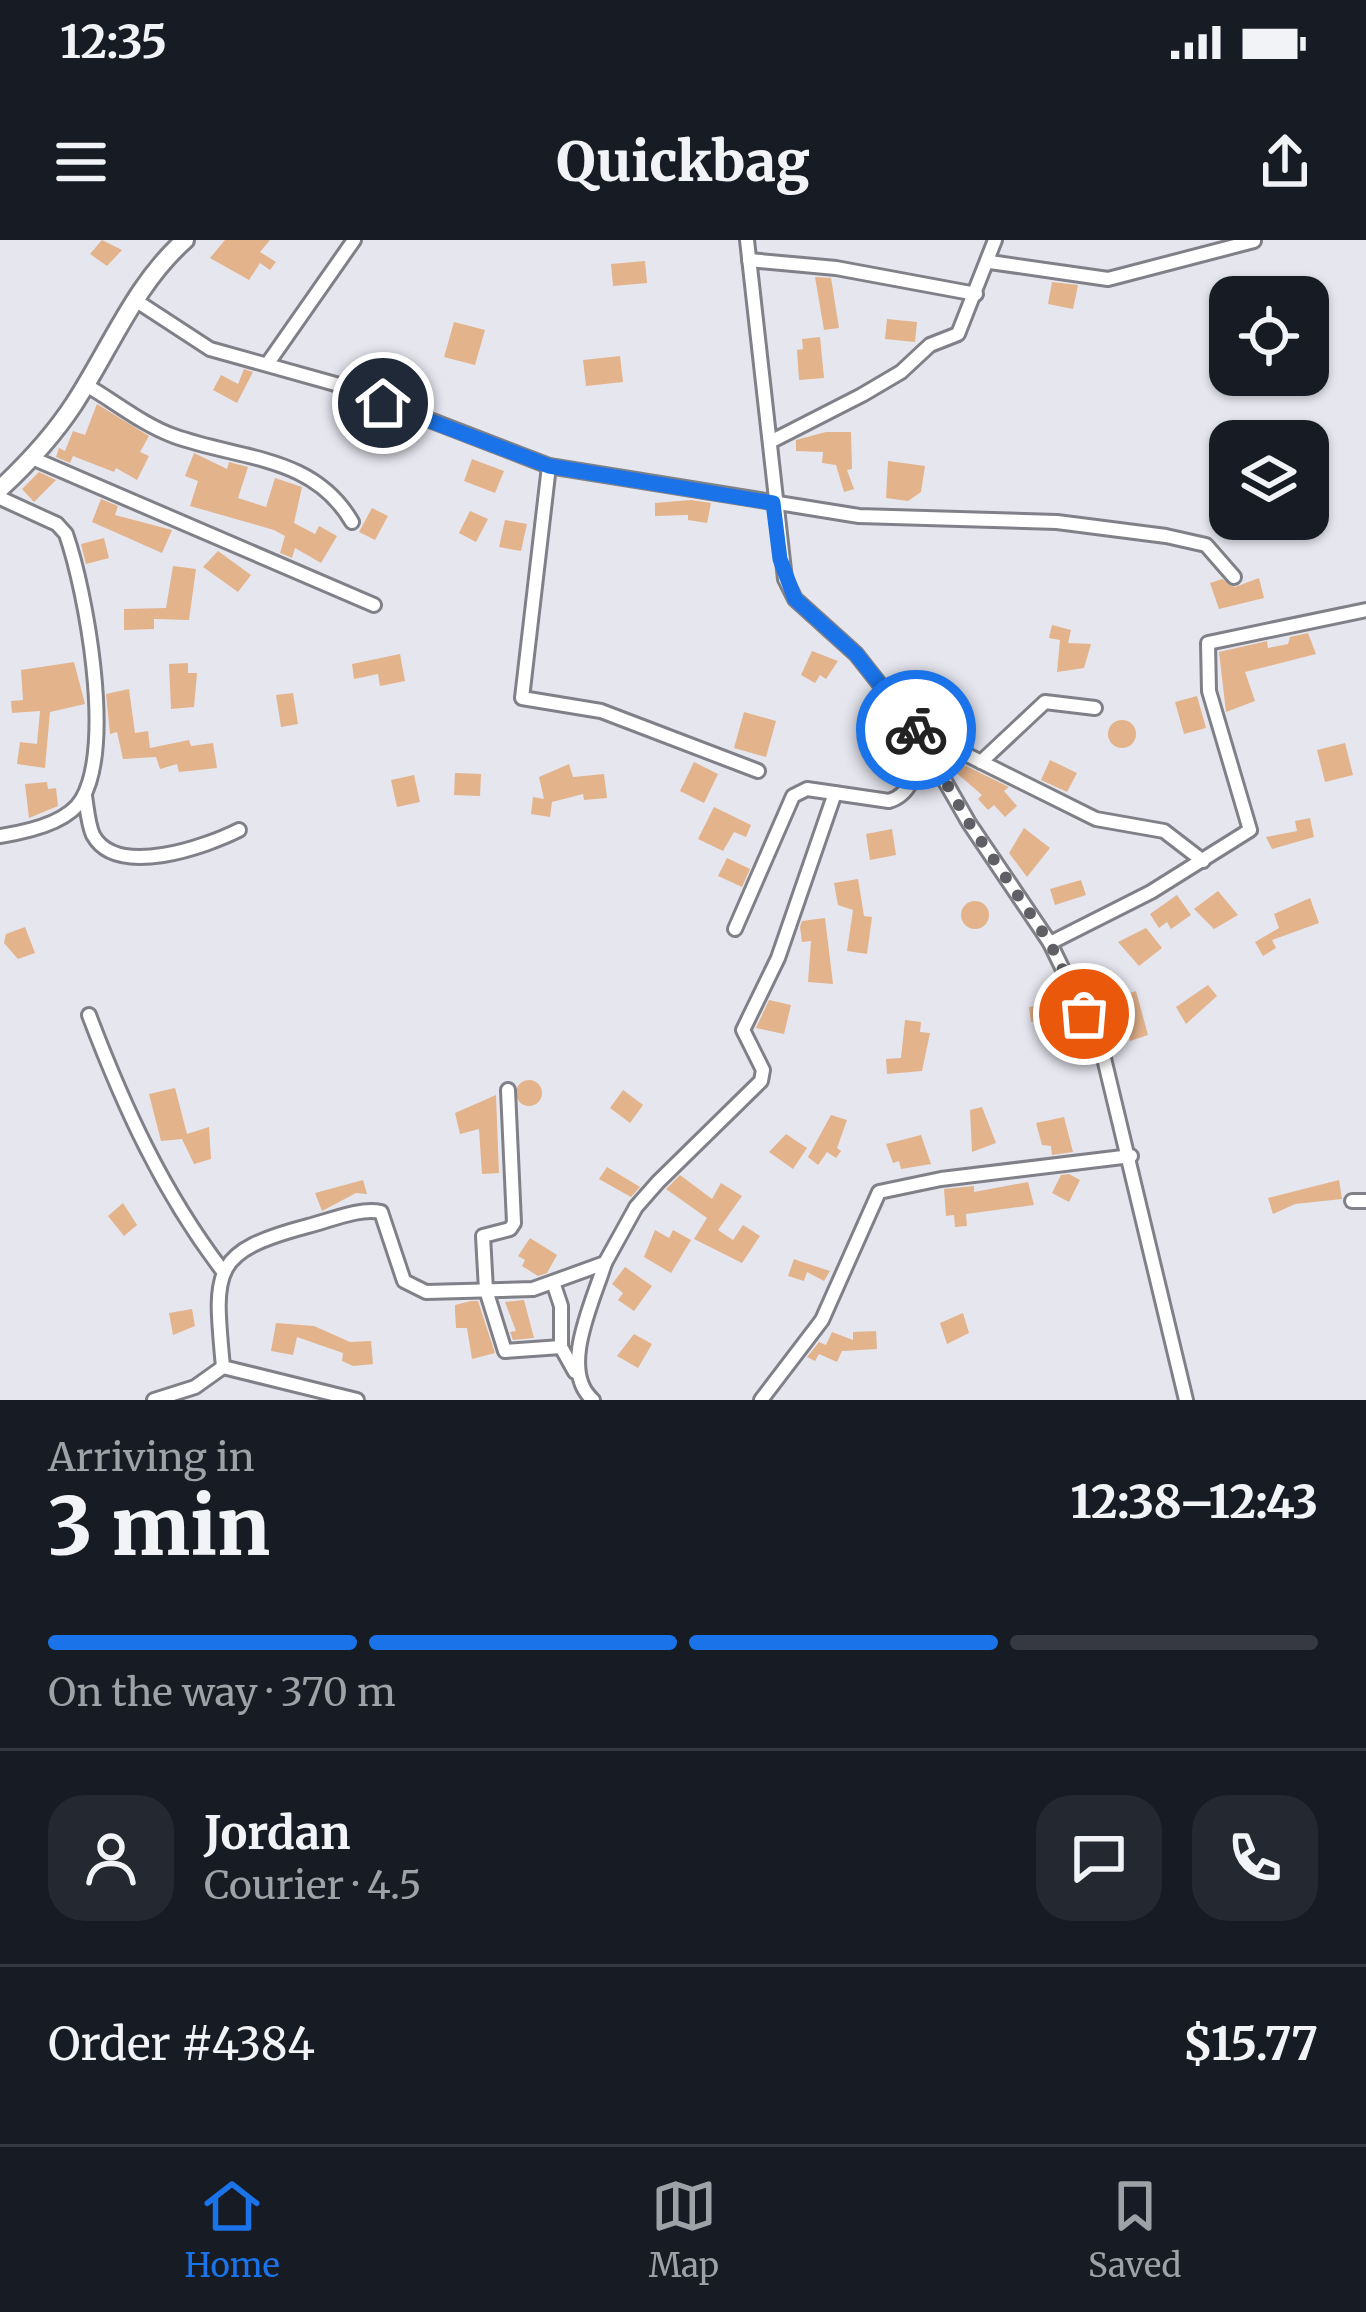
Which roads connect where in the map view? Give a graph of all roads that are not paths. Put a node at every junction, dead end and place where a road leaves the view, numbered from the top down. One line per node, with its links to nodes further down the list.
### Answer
1 (354, 240): 10 (street)
2 (747, 240): 6 (street)
3 (994, 240): 7 (street)
4 (1254, 241): 7 (street)
5 (172, 244): 9 (street)
6 (749, 260): 8 (street); 12 (street)
7 (989, 262): 8 (street)
8 (976, 294): 12 (street)
9 (135, 300): 10 (street); 11 (street)
10 (268, 363): 14 (street)
11 (86, 385): 13 (street); 17 (street)
12 (770, 442): 16 (street)
13 (32, 458): 15 (street); 19 (street)
14 (549, 466): 16 (street); 24 (street)
15 (0, 494): 26 (street)
16 (773, 503): 18 (street); 22 (street)
17 (352, 522)
18 (1234, 577)
19 (374, 605)
20 (1366, 610): 29 (street)
21 (1095, 708): 23 (street)
22 (919, 736): 23 (street); 25 (street); 31 (street)
23 (981, 762): 29 (street)
24 (758, 771)
25 (836, 793): 30 (street); 35 (street)
26 (85, 795): 27 (street); 28 (street)
27 (239, 830)
28 (0, 836)
29 (1203, 861): 31 (street)
30 (735, 929)
31 (1050, 943): 34 (street)
32 (88, 1015): 36 (street)
33 (508, 1090): 38 (street)
34 (1131, 1156): 45 (street); 46 (street)
35 (605, 1262): 37 (street); 41 (street)
36 (222, 1270): 38 (street); 40 (street)
37 (554, 1286): 38 (street); 39 (street)
38 (486, 1290): 39 (street)
39 (561, 1347): 41 (street)
40 (224, 1367): 42 (street); 43 (street)
41 (578, 1378): 44 (street)
42 (154, 1400)
43 (357, 1400)
44 (593, 1400)
45 (761, 1400)
46 (1186, 1400)

